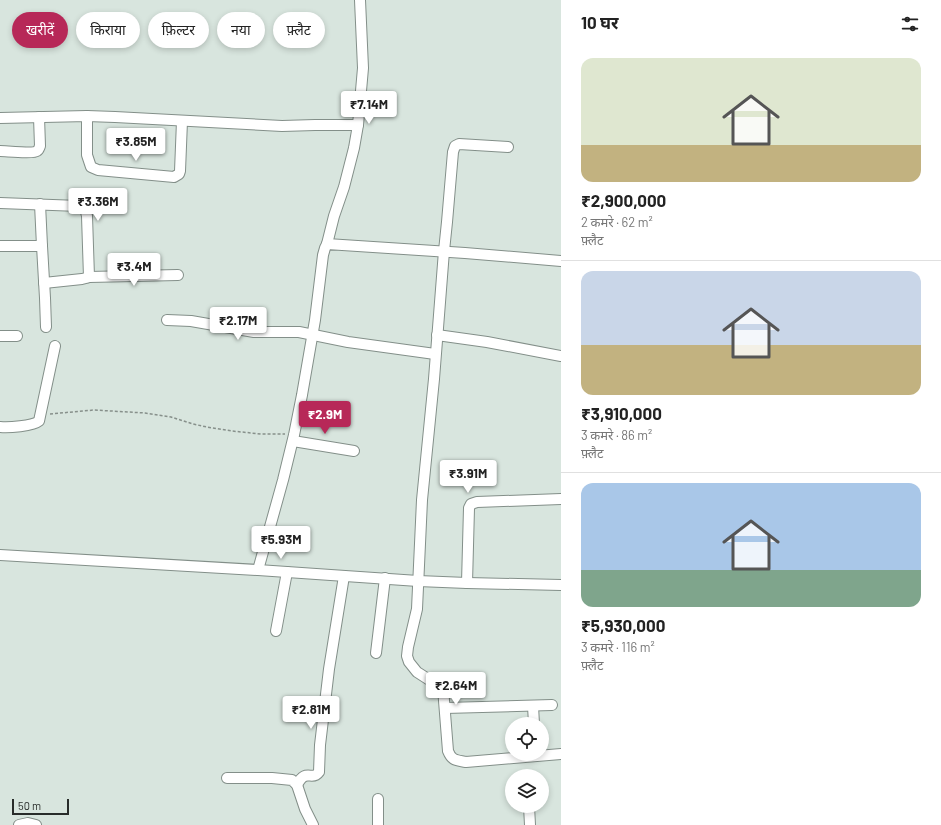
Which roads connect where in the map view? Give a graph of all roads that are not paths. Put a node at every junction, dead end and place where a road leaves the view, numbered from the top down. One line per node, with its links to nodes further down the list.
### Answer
1 (360, 0): 6 (street)
2 (87, 116): 3 (street); 5 (street); 5 (street)
3 (39, 117): 4 (street); 8 (street)
4 (0, 118)
5 (182, 121): 6 (street)
6 (358, 125): 11 (street)
7 (508, 147): 14 (street)
8 (0, 151)
9 (0, 203): 10 (street)
10 (40, 204): 13 (street); 17 (street)
11 (327, 244): 14 (street); 21 (street)
12 (0, 246): 13 (street)
13 (42, 246): 18 (street)
14 (444, 251): 15 (street); 22 (street)
15 (561, 261)
16 (178, 274): 17 (street)
17 (89, 277): 18 (street)
18 (44, 283): 20 (street)
19 (167, 320): 21 (street)
20 (46, 327)
21 (312, 334): 26 (street); 29 (street)
22 (437, 335): 26 (street); 27 (street)
23 (0, 336): 24 (street)
24 (17, 336)
25 (55, 346): 28 (street)
26 (435, 354): 37 (street)
27 (561, 356)
28 (0, 427)
29 (294, 438): 30 (street); 33 (street)
30 (354, 451)
31 (561, 499): 38 (street)
32 (0, 555): 33 (street)
33 (258, 570): 34 (street)
34 (286, 572): 35 (street); 40 (street)
35 (344, 576): 36 (street); 50 (street)
36 (385, 578): 37 (street); 41 (street)
37 (418, 580): 38 (street); 44 (street)
38 (468, 583): 39 (street)
39 (561, 585)
40 (276, 631)
41 (376, 653)
42 (552, 705): 43 (street)
43 (533, 706): 44 (street); 45 (street)
44 (445, 708): 48 (street)
45 (534, 717)
46 (549, 754): 47 (street)
47 (561, 754)
48 (505, 758)
49 (226, 778): 50 (street)
50 (297, 785): 55 (street)
51 (378, 798): 56 (street)
52 (529, 813): 57 (street)
53 (19, 825): 54 (street)
54 (36, 825)
55 (313, 825)
56 (378, 825)
57 (530, 825)

